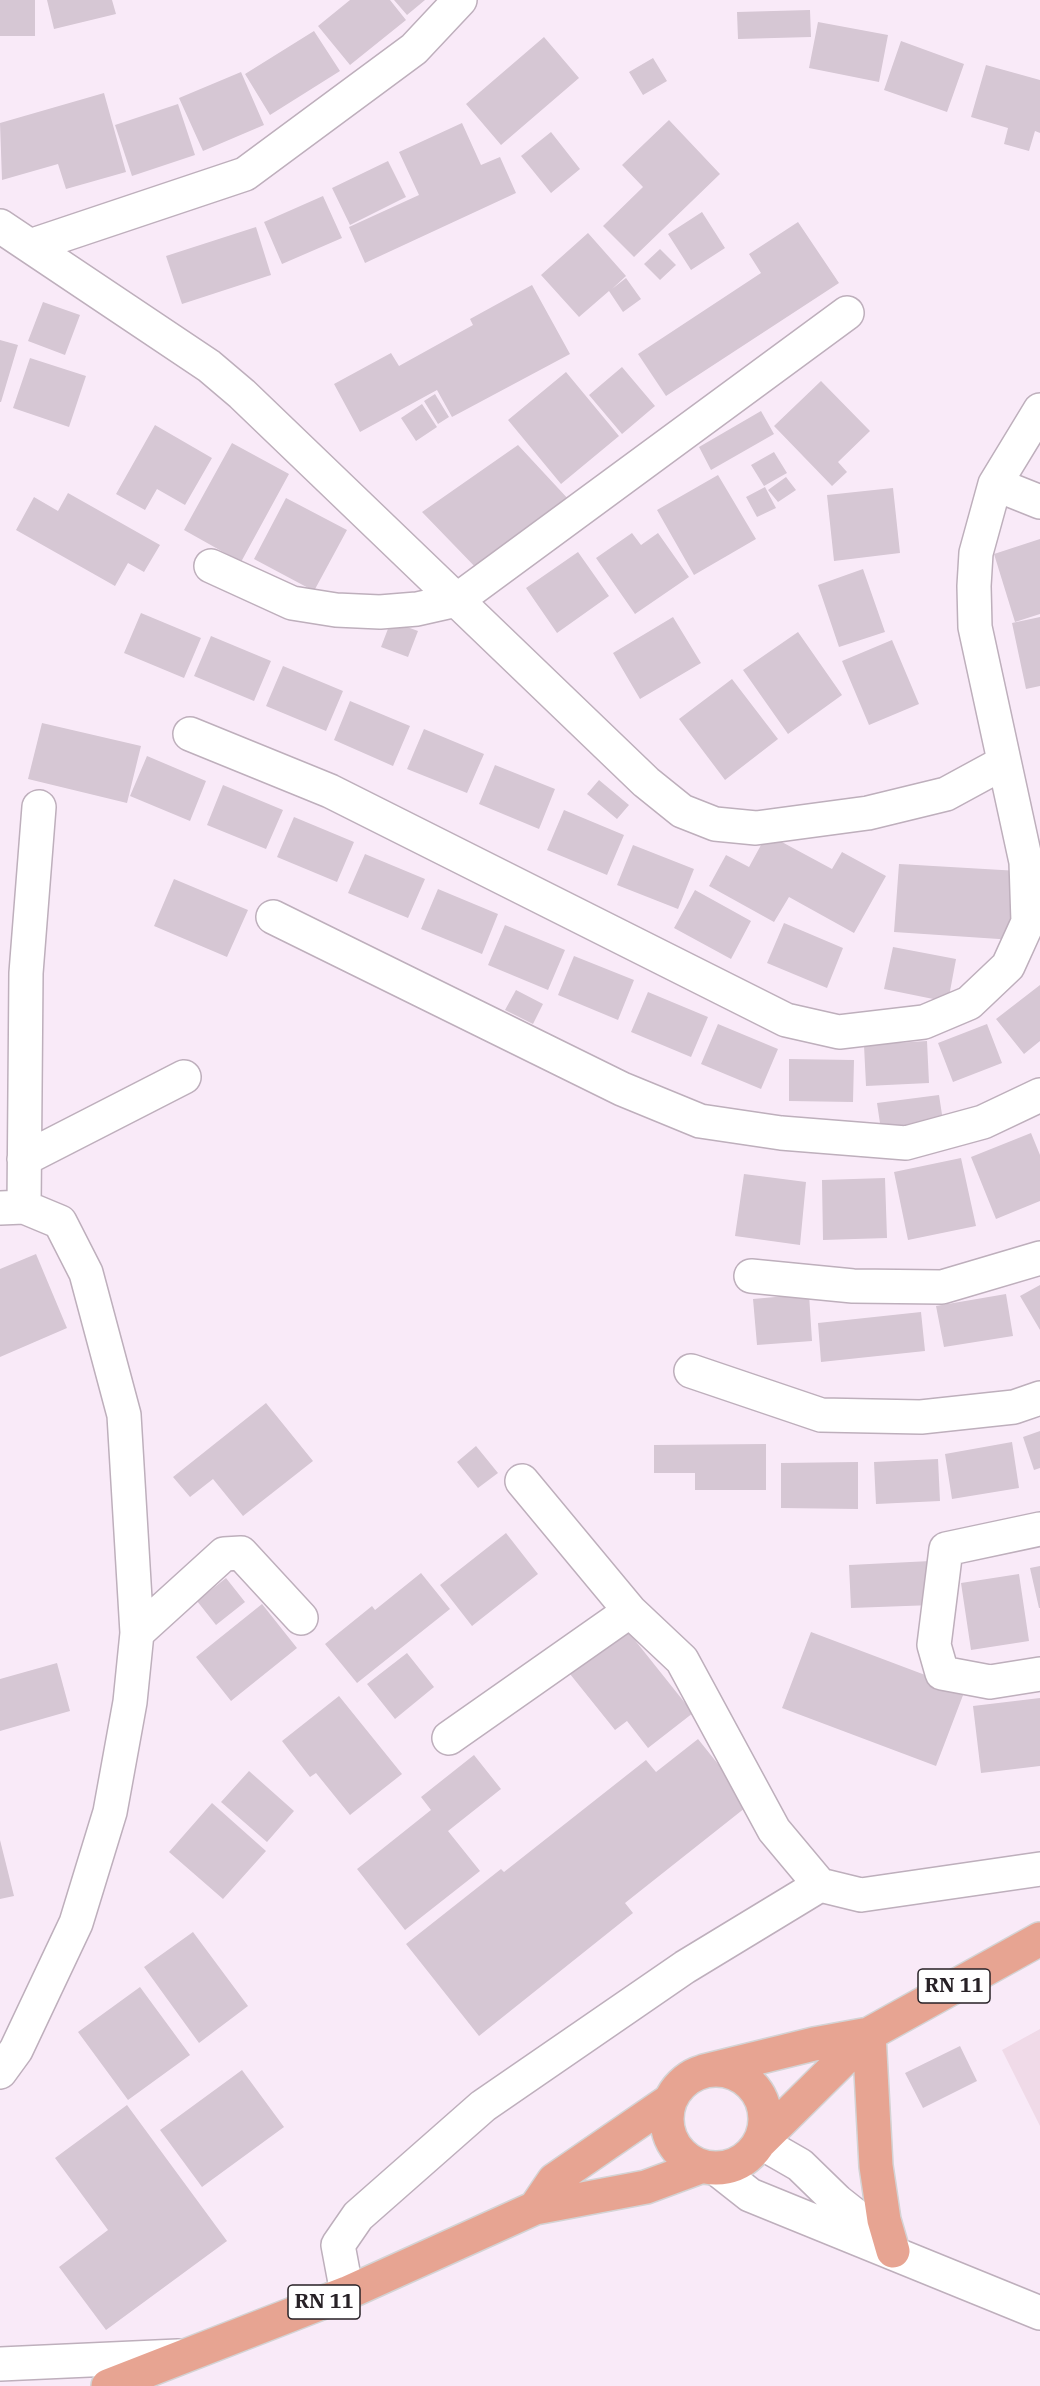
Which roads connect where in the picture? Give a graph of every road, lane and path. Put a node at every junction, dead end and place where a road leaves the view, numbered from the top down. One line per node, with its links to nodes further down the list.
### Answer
1 (460, 0): 3 (street)
2 (0, 226): 3 (street)
3 (30, 246): 9 (street)
4 (847, 313): 9 (street)
5 (1040, 410): 6 (street)
6 (995, 484): 7 (street); 11 (street)
7 (1040, 502)
8 (212, 566): 9 (street)
9 (457, 600): 11 (street)
10 (190, 734): 11 (street)
11 (1004, 763)
12 (39, 807): 16 (street)
13 (273, 917): 15 (street)
14 (184, 1077): 16 (street)
15 (1040, 1095)
16 (24, 1159): 17 (street)
17 (12, 1208): 26 (street)
18 (1040, 1258): 19 (street)
19 (751, 1276)
20 (691, 1371): 21 (street)
21 (1040, 1398)
22 (522, 1481): 24 (street)
23 (1040, 1529): 27 (street)
24 (630, 1611): 28 (street); 30 (street)
25 (301, 1618): 26 (street)
26 (137, 1633): 34 (street)
27 (1040, 1674)
28 (450, 1738)
29 (1040, 1869): 30 (street)
30 (820, 1885): 40 (street)
31 (1040, 1939): 32 (main road, RN 11)
32 (869, 2034): 33 (main road); 36 (main road); 39 (main road)
33 (704, 2071): 35 (main road); 36 (main road)
34 (0, 2072)
35 (669, 2101): 37 (main road); 38 (main road)
36 (760, 2142): 37 (main road); 39 (street)
37 (709, 2168): 38 (main road); 39 (street)
38 (535, 2208): 40 (main road, RN 11)
39 (893, 2251): 41 (street)
40 (347, 2293): 42 (main road, RN 11)
41 (1040, 2313)
42 (186, 2356): 43 (street); 44 (main road, RN 11)
43 (0, 2364)
44 (108, 2386)

